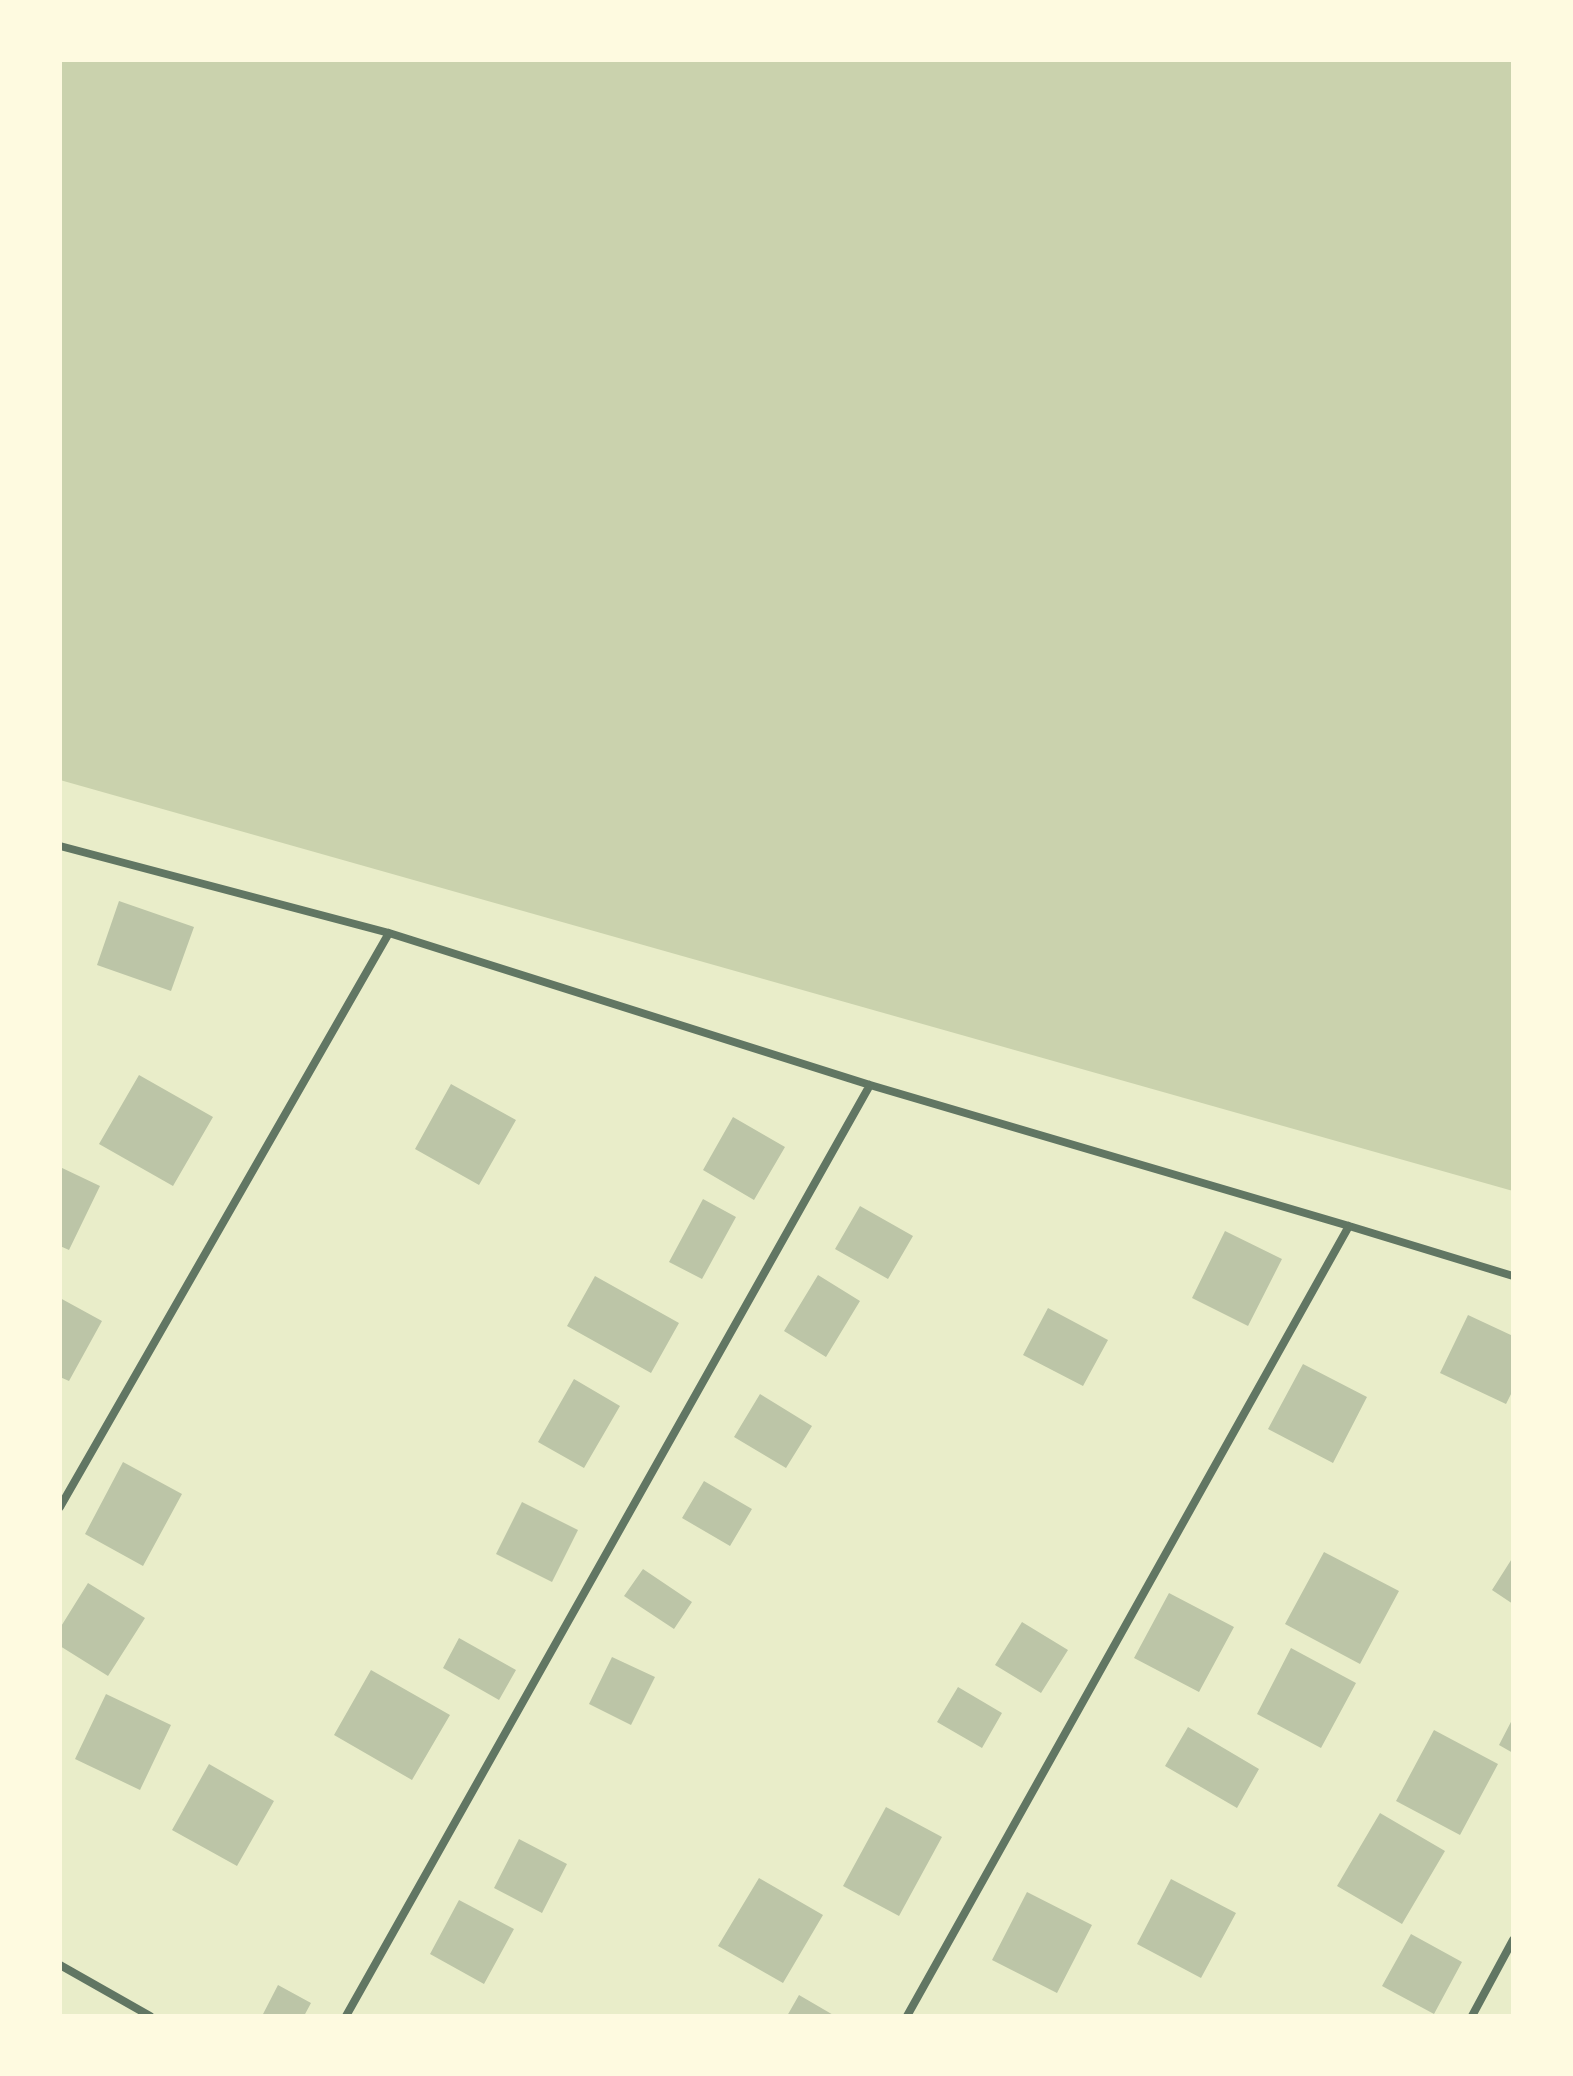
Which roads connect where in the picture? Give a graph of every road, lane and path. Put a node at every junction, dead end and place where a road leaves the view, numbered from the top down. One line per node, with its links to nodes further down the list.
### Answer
1 (60, 846): 2 (street)
2 (389, 933): 3 (street); 6 (street)
3 (870, 1085): 4 (street); 10 (street)
4 (1349, 1226): 5 (street); 11 (street)
5 (1513, 1276)
6 (60, 1507)
7 (1513, 1940): 12 (street)
8 (60, 1965): 9 (street)
9 (150, 2016)
10 (346, 2016)
11 (907, 2016)
12 (1472, 2016)

